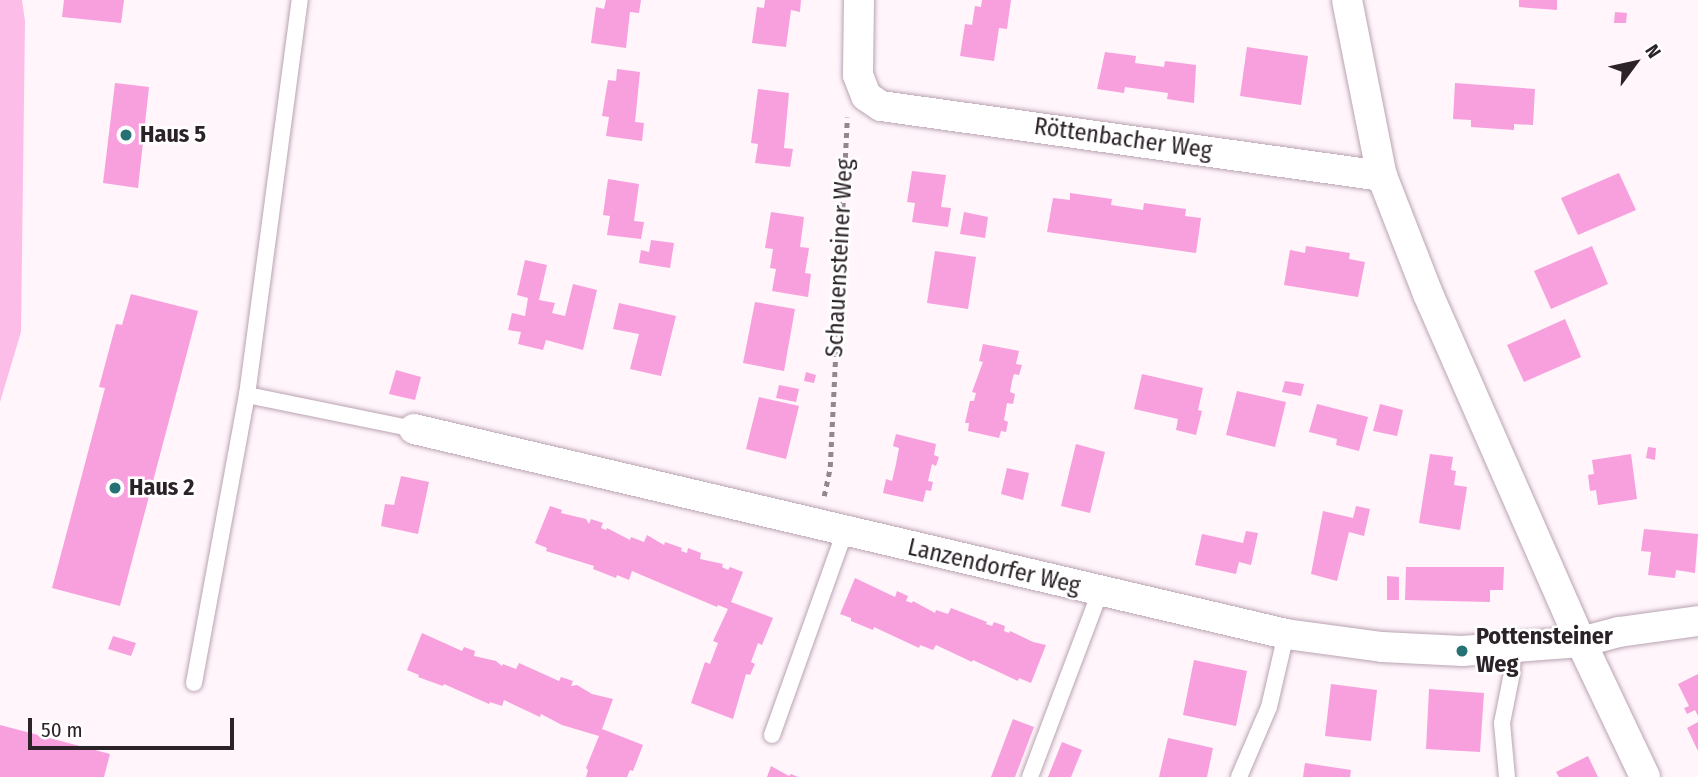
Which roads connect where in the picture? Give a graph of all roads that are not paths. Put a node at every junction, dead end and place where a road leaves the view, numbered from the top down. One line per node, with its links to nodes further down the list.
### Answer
1 (300, 0): 5 (lane)
2 (859, 0): 4 (street, Röttenbacher Weg)
3 (1348, 0): 4 (street)
4 (1382, 176): 11 (street)
5 (247, 395): 6 (lane); 13 (lane)
6 (415, 429): 7 (street, Lanzendorfer Weg)
7 (832, 528): 8 (street, Lanzendorfer Weg); 14 (lane)
8 (1100, 592): 10 (street, Lanzendorfer Weg); 15 (lane)
9 (1698, 621): 11 (street, Lanzendorfer Weg)
10 (1286, 635): 12 (street, Lanzendorfer Weg); 16 (lane)
11 (1581, 642): 12 (street, Lanzendorfer Weg); 18 (street)
12 (1513, 649): 17 (lane)
13 (194, 683)
14 (772, 735)
15 (1030, 777)
16 (1239, 777)
17 (1507, 777)
18 (1645, 777)

